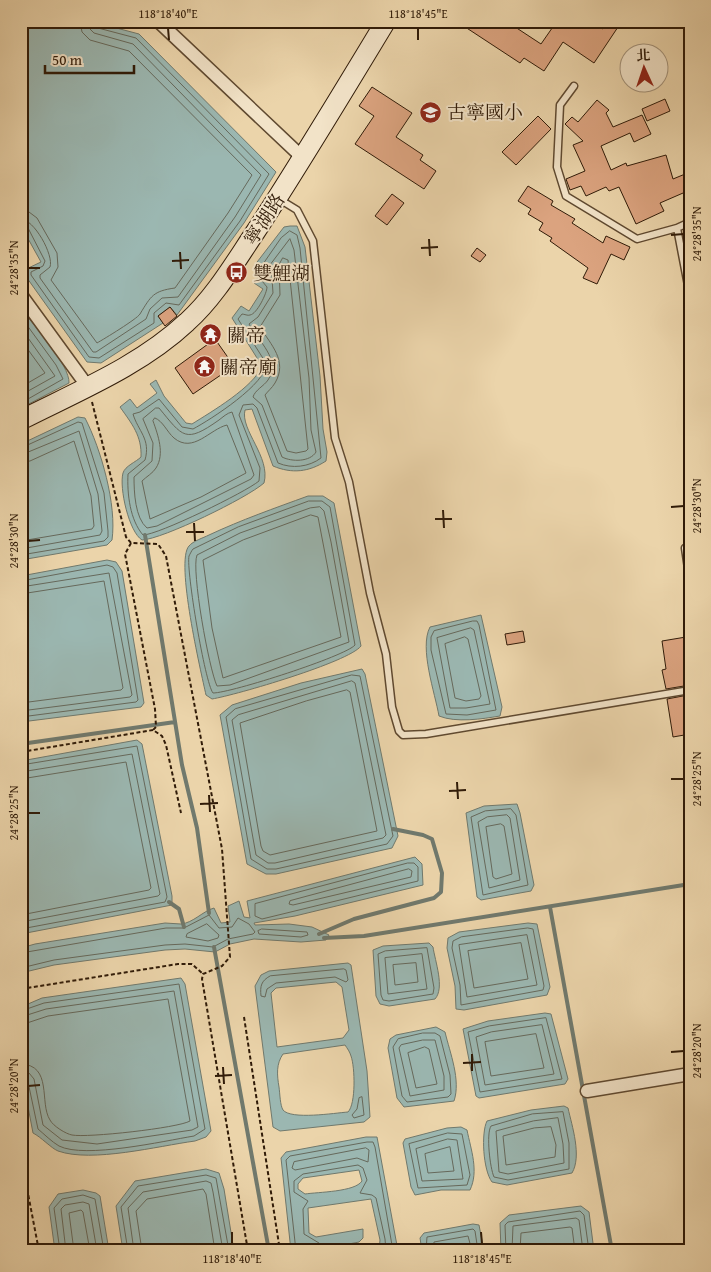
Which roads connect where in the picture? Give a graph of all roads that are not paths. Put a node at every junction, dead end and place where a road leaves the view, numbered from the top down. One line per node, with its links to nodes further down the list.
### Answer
1 (158, 21): 4 (street)
2 (386, 21): 4 (main road, 寧湖路)
3 (574, 86): 7 (lane)
4 (303, 158): 5 (main road, 寧湖路)
5 (278, 198): 10 (main road, 寧湖路); 14 (lane)
6 (690, 222): 7 (lane)
7 (677, 228): 9 (lane)
8 (21, 295): 10 (street)
9 (690, 296)
10 (88, 387): 11 (main road, 寧湖路)
11 (21, 420)
12 (685, 548): 13 (lane)
13 (690, 582)
14 (690, 690)
15 (690, 1074): 16 (street)
16 (586, 1090)

